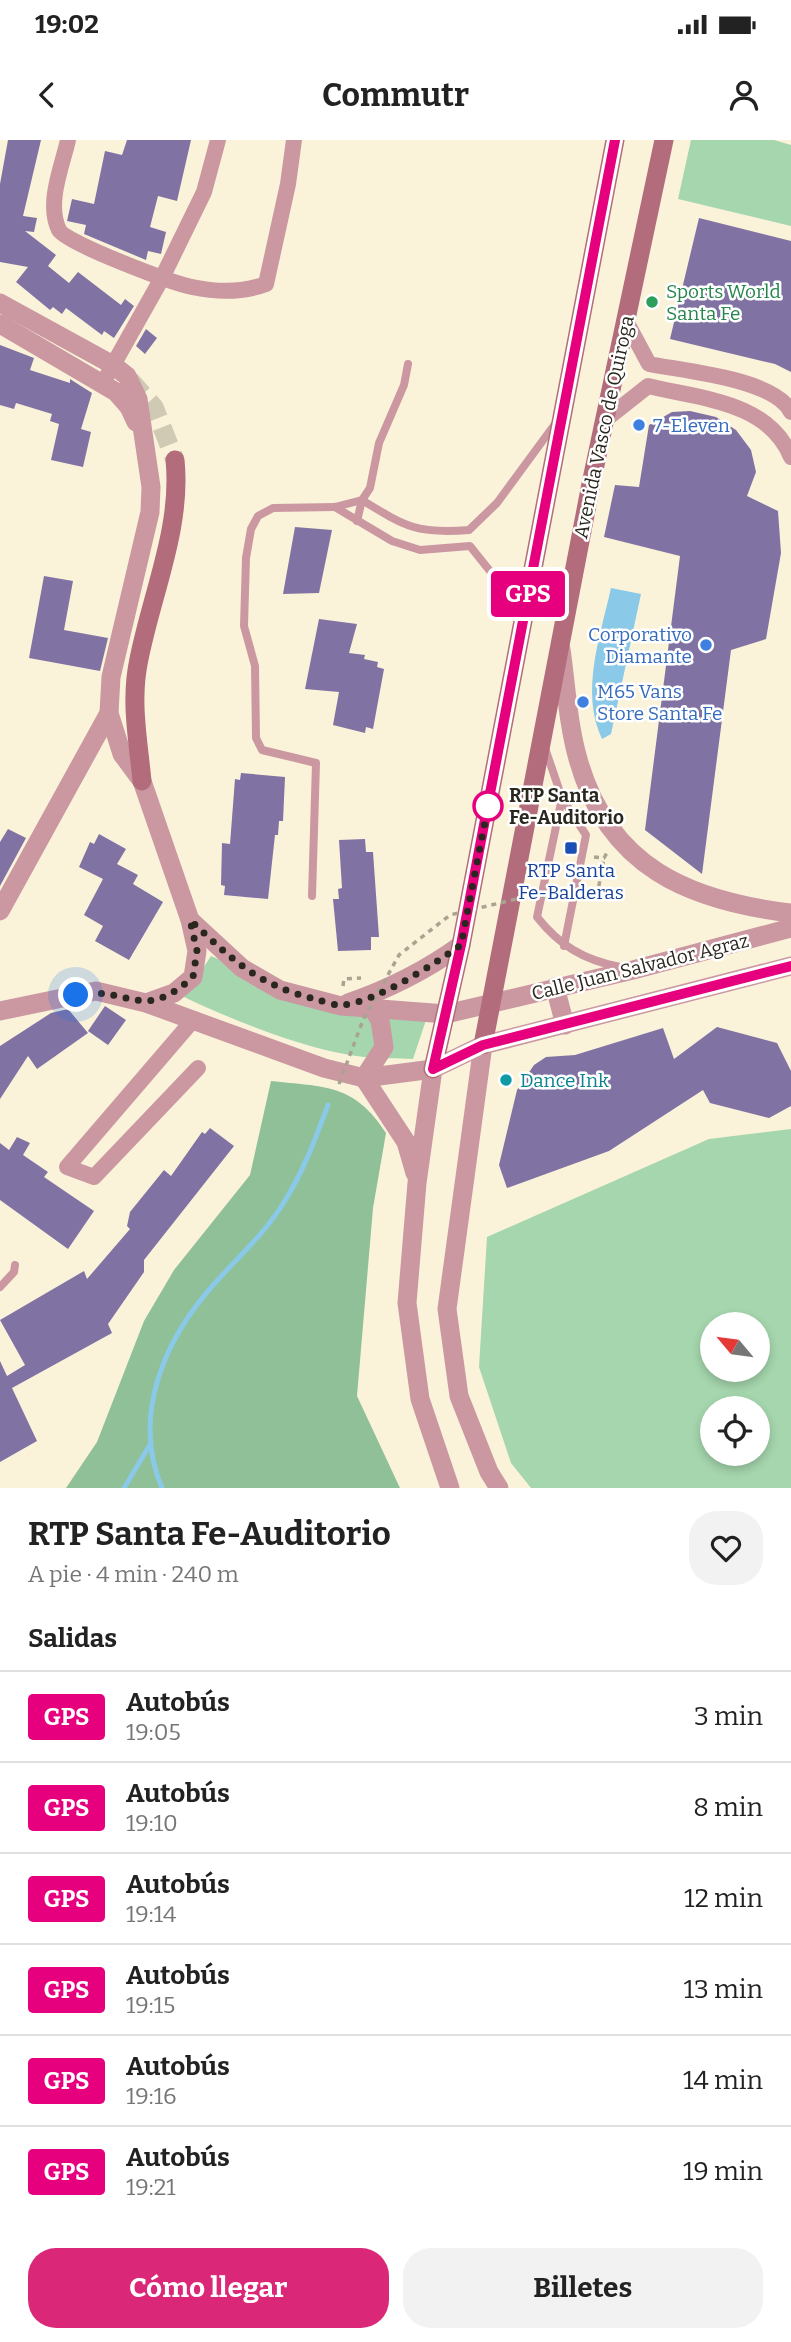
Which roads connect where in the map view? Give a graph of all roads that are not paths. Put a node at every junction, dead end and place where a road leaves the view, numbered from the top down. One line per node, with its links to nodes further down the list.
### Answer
1 (68, 140): 6 (street)
2 (218, 140): 6 (street)
3 (294, 140): 6 (street)
4 (615, 140): 14 (main road)
5 (664, 140): 8 (main road, Avenida Vasco de Quiroga)
6 (162, 278): 11 (street)
7 (0, 303): 11 (street)
8 (626, 321): 13 (street); 15 (main road, Avenida Vasco de Quiroga)
9 (0, 324): 12 (street)
10 (408, 364): 19 (lane)
11 (113, 365): 12 (street); 16 (street)
12 (103, 383): 16 (street)
13 (791, 412)
14 (562, 414): 19 (lane); 22 (main road)
15 (604, 420): 17 (street); 23 (main road, Avenida Vasco de Quiroga)
16 (142, 436): 24 (street)
17 (791, 457)
18 (175, 460): 26 (main road)
19 (362, 500): 20 (lane); 21 (lane)
20 (335, 507): 21 (lane); 28 (lane)
21 (357, 521): 22 (lane)
22 (524, 614): 33 (main road)
23 (560, 646): 25 (main road, Avenida Vasco de Quiroga); 30 (street)
24 (109, 713): 26 (street); 29 (street)
25 (544, 730): 27 (lane); 39 (main road, Avenida Vasco de Quiroga)
26 (142, 781): 31 (street)
27 (562, 798): 34 (lane); 34 (lane)
28 (312, 896)
29 (0, 911)
30 (791, 913)
31 (190, 920): 38 (street); 40 (street, Calle Juan Salvador Agraz)
32 (791, 928): 36 (street, Calle Juan Salvador Agraz)
33 (461, 945): 40 (street); 43 (main road)
34 (564, 946): 36 (lane)
35 (791, 966): 45 (street, Calle Juan Salvador Agraz)
36 (633, 970): 37 (street, Calle Juan Salvador Agraz)
37 (555, 987): 39 (street, Calle Juan Salvador Agraz); 45 (street)
38 (146, 1003): 42 (street); 44 (street)
39 (489, 1005): 43 (street, Calle Juan Salvador Agraz); 46 (main road, Avenida Vasco de Quiroga)
40 (341, 1006): 41 (street, Calle Juan Salvador Agraz)
41 (373, 1008): 43 (street, Calle Juan Salvador Agraz); 49 (street)
42 (0, 1011)
43 (446, 1014): 48 (main road)
44 (194, 1019): 47 (street); 49 (street)
45 (565, 1025): 46 (street, Calle Juan Salvador Agraz)
46 (483, 1045): 48 (street, Calle Juan Salvador Agraz); 54 (street)
47 (198, 1068)
48 (433, 1069): 49 (street, Calle Juan Salvador Agraz); 50 (street)
49 (364, 1078): 50 (street)
50 (417, 1183): 53 (street)
51 (15, 1265): 52 (lane)
52 (0, 1287)
53 (450, 1488)
54 (499, 1488)

